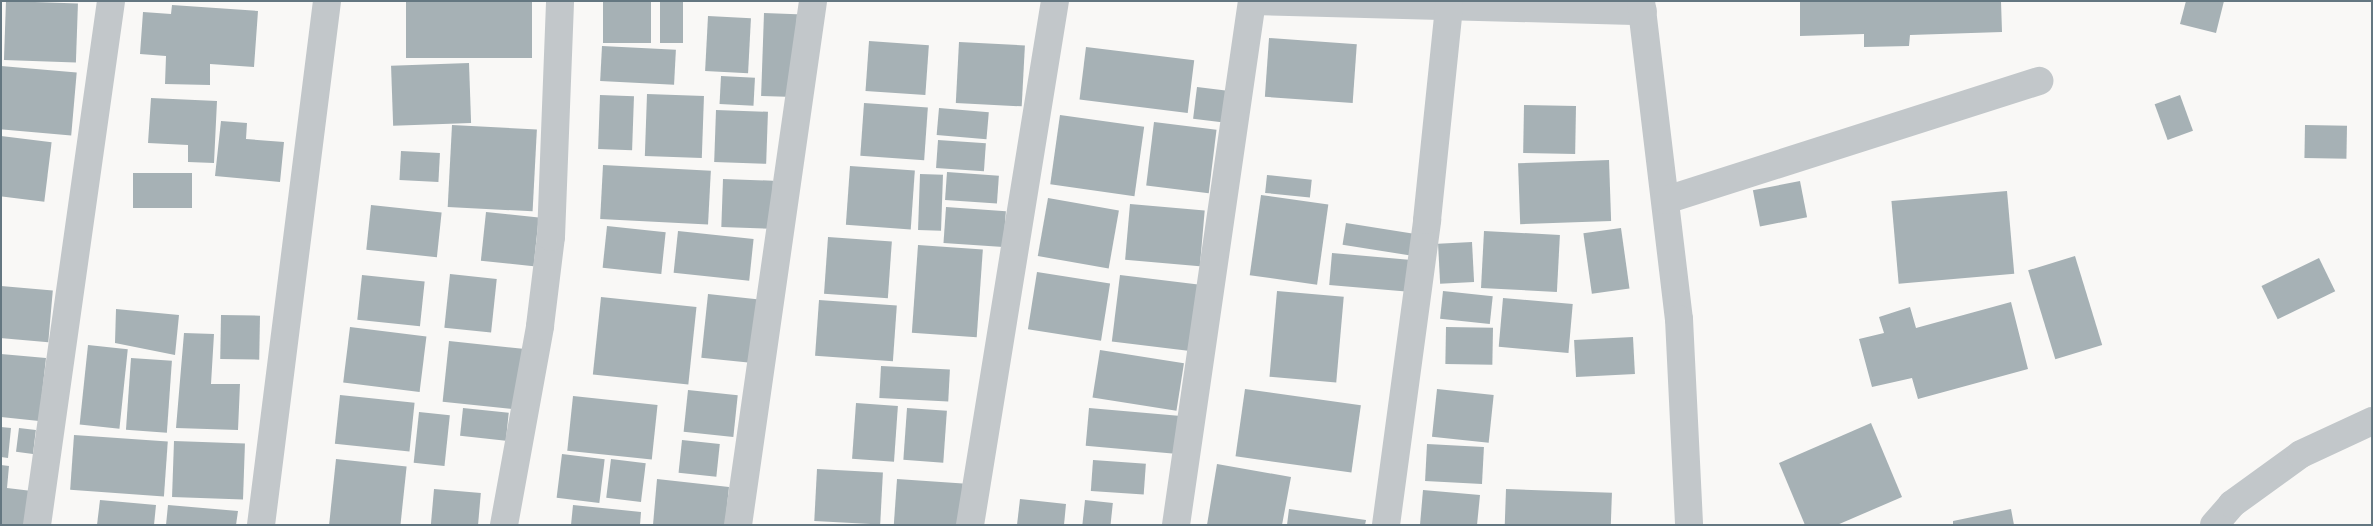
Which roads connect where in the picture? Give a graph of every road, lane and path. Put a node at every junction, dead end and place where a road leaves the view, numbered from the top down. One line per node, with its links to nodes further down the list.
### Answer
1 (111, 1): 12 (street)
2 (327, 1): 13 (street)
3 (560, 1): 14 (street)
4 (813, 1): 15 (street)
5 (1055, 1): 16 (street)
6 (1252, 1): 7 (street); 17 (street)
7 (1449, 6): 8 (street); 18 (street)
8 (1642, 6): 10 (street)
9 (2039, 81): 10 (street)
10 (1666, 200): 19 (street)
11 (2372, 421): 20 (street)
12 (37, 525)
13 (261, 525)
14 (504, 525)
15 (738, 525)
16 (970, 525)
17 (1176, 525)
18 (1386, 525)
19 (1689, 525)
20 (2214, 525)

